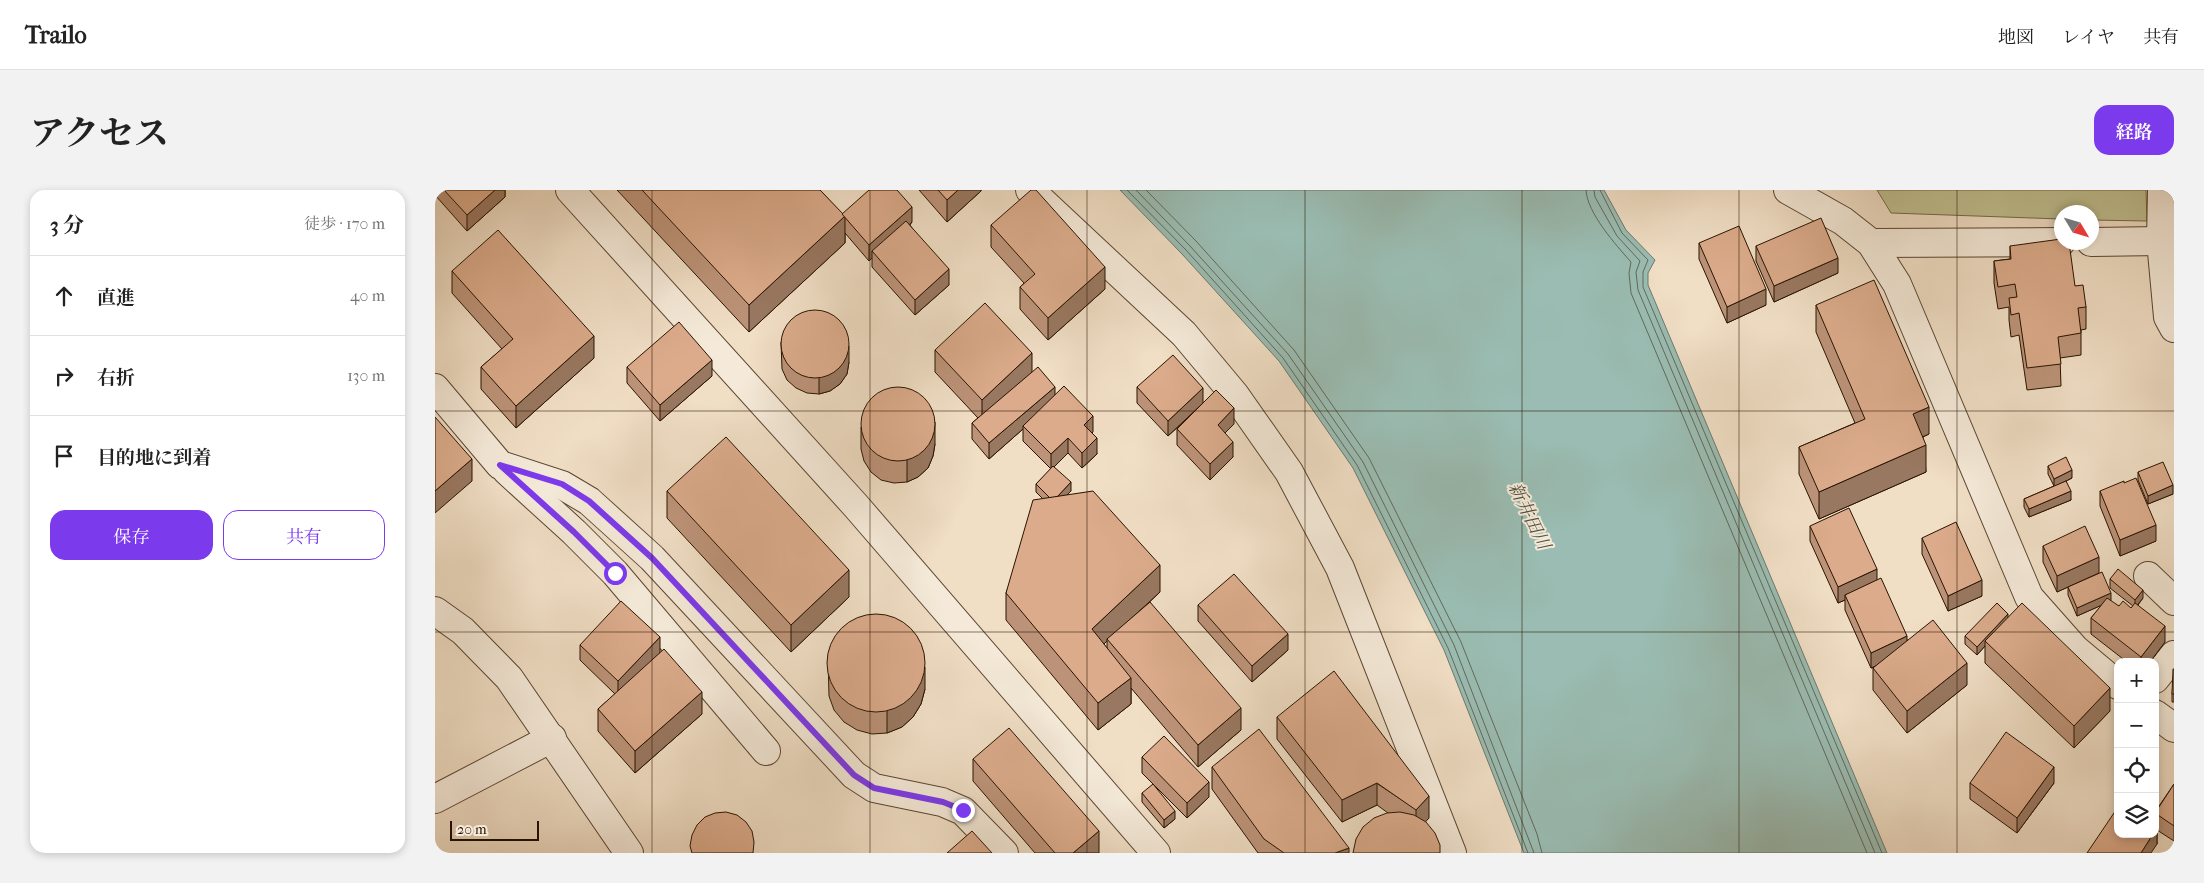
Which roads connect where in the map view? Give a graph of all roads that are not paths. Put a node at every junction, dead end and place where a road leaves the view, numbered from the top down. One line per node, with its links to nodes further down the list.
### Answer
1 (570, 190): 25 (street)
2 (1030, 190): 26 (street)
3 (1788, 190): 8 (street)
4 (2162, 190): 5 (street)
5 (2161, 241): 7 (street); 9 (street)
6 (2054, 242): 8 (street)
7 (2099, 242)
8 (1871, 243): 17 (street)
9 (2174, 328)
10 (435, 388): 11 (street)
11 (500, 465): 21 (street); 24 (street)
12 (2148, 576): 13 (street)
13 (2174, 601)
14 (435, 611): 20 (street)
15 (2174, 655): 16 (street)
16 (2159, 674)
17 (2114, 682)
18 (2159, 717): 19 (street)
19 (2174, 728)
20 (552, 738): 22 (street); 23 (street)
21 (766, 751)
22 (435, 799)
23 (629, 853)
24 (1005, 853)
25 (1156, 853)
26 (1452, 853)

